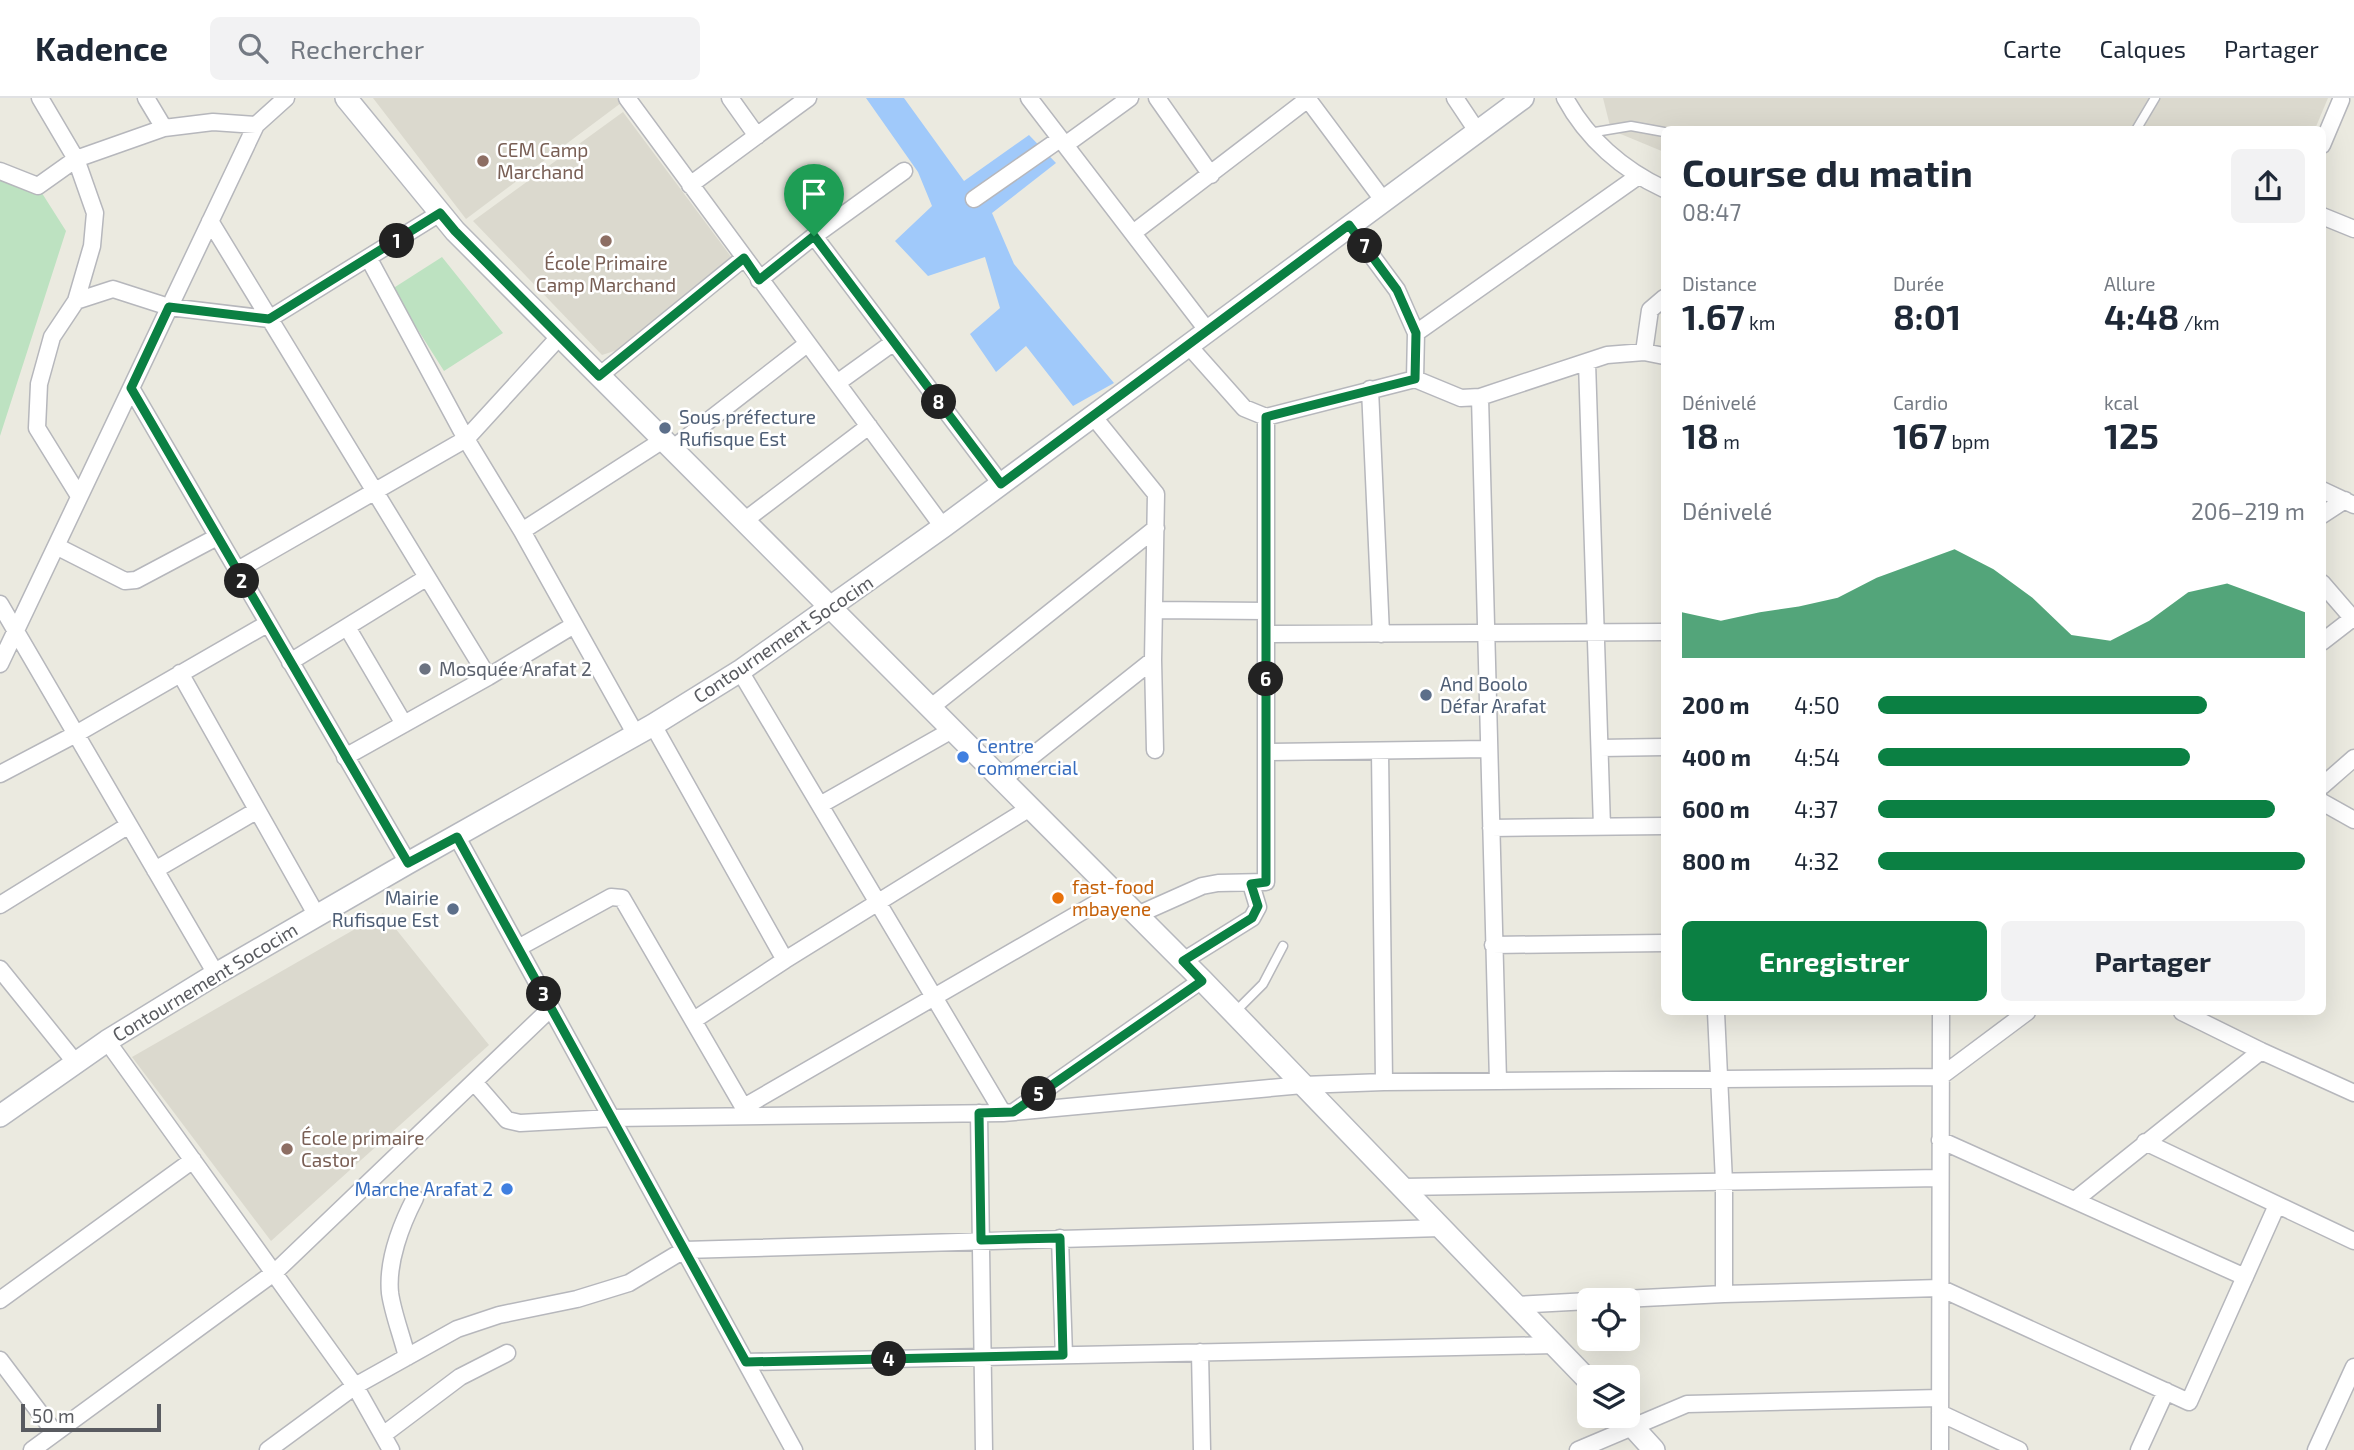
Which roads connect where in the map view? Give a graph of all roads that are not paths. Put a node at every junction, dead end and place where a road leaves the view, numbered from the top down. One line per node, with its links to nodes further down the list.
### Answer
1 (40, 98): 26 (street)
2 (146, 98): 19 (street)
3 (286, 98): 17 (street)
4 (346, 98): 35 (street)
5 (627, 98): 31 (street)
6 (730, 98): 23 (street)
7 (807, 98): 23 (street)
8 (1029, 98): 25 (street)
9 (1130, 98): 25 (street)
10 (1157, 98): 29 (street)
11 (1307, 98): 29 (street); 34 (street)
12 (1455, 98): 20 (street)
13 (1523, 98): 20 (street, Contournement Sococim)
14 (1565, 98): 22 (street)
15 (2155, 98): 18 (lane)
16 (2341, 100): 24 (street)
17 (256, 125): 19 (street); 37 (street)
18 (2138, 126)
19 (164, 128): 26 (street)
20 (1477, 131): 34 (street, Contournement Sococim)
21 (1661, 131): 22 (lane)
22 (1589, 133): 30 (street)
23 (757, 136): 31 (street)
24 (2326, 136)
25 (1063, 142): 33 (street); 40 (street)
26 (76, 159): 27 (street); 45 (street)
27 (0, 171)
28 (904, 171): 41 (street)
29 (1211, 175): 40 (street)
30 (1637, 177): 32 (street); 50 (street)
31 (690, 185): 42 (street)
32 (1661, 188)
33 (974, 199)
34 (1383, 200): 38 (street, Contournement Sococim)
35 (440, 213): 43 (street); 51 (street)
36 (2326, 218): 39 (street)
37 (210, 221): 47 (street); 48 (street)
38 (1349, 225): 49 (street, Contournement Sococim); 50 (street)
39 (2354, 229)
40 (1133, 233): 49 (street)
41 (814, 236): 44 (street); 52 (street)
42 (744, 258): 44 (street); 58 (street)
43 (369, 259): 48 (street); 67 (street)
44 (759, 280): 53 (street)
45 (76, 301): 47 (street); 72 (street)
46 (1661, 301): 55 (street)
47 (169, 307): 48 (street); 61 (street)
48 (269, 319): 70 (street)
49 (1207, 330): 54 (street, Contournement Sococim)
50 (1416, 333): 59 (street)
51 (560, 336): 58 (street); 67 (street)
52 (894, 342): 60 (street); 69 (street)
53 (807, 344): 60 (street); 68 (street)
54 (1188, 345): 64 (street, Contournement Sococim); 65 (street)
55 (1644, 352): 56 (street); 57 (street)
56 (1661, 355)
57 (1587, 362): 63 (street); 93 (street)
58 (599, 376): 68 (street)
59 (1415, 379): 62 (street); 63 (street)
60 (837, 383): 66 (street)
61 (131, 388): 72 (street); 79 (street)
62 (1370, 389): 65 (street); 97 (street)
63 (1480, 397): 95 (street)
64 (1093, 416): 69 (street, Contournement Sococim); 77 (street)
65 (1266, 417): 87 (street)
66 (869, 426): 75 (street); 76 (street)
67 (466, 439): 70 (street); 78 (street)
68 (667, 444): 75 (street); 78 (street)
69 (1001, 484): 76 (street, Contournement Sococim)
70 (375, 490): 81 (street); 82 (street)
71 (2326, 492): 73 (street)
72 (79, 496): 80 (street)
73 (2349, 503): 74 (street)
74 (2326, 513)
75 (744, 521): 85 (street)
76 (943, 527): 85 (street, Contournement Sococim)
77 (1156, 528): 86 (street); 105 (street)
78 (522, 531): 90 (street)
79 (217, 537): 80 (street); 81 (street)
80 (56, 546): 92 (street)
81 (236, 571): 89 (street)
82 (426, 578): 91 (street); 104 (street)
83 (2326, 588): 88 (street)
84 (0, 604): 92 (street)
85 (830, 608): 102 (street, Contournement Sococim); 105 (street)
86 (1154, 610): 87 (street); 99 (street)
87 (1266, 611): 96 (street)
88 (2353, 619): 98 (street)
89 (267, 624): 100 (street); 103 (street)
90 (574, 625): 104 (street); 107 (street)
91 (346, 627): 100 (street); 106 (street)
92 (16, 631): 101 (street); 109 (street)
93 (1597, 632): 94 (street); 95 (street); 111 (street)
94 (1661, 632)
95 (1486, 633): 97 (street); 112 (street)
96 (1266, 634): 97 (street); 114 (street)
97 (1381, 634)
98 (2326, 639)
99 (1153, 660): 113 (street); 119 (street)
100 (290, 662): 116 (street)
101 (0, 664)
102 (740, 671): 107 (street, Contournement Sococim); 121 (street)
103 (180, 673): 109 (street); 124 (street)
104 (488, 677): 106 (street)
105 (930, 708): 108 (street)
106 (404, 723): 116 (street)
107 (645, 730): 130 (street, Contournement Sococim); 143 (street)
108 (952, 730): 119 (street); 121 (street)
109 (76, 734): 118 (street); 126 (street)
110 (1661, 747): 111 (street)
111 (1600, 748): 128 (street)
112 (1489, 749): 115 (street); 129 (street)
113 (1155, 750)
114 (1266, 751): 115 (street); 133 (street)
115 (1380, 751): 163 (street)
116 (345, 757): 131 (street)
117 (2354, 758): 120 (street)
118 (0, 774)
119 (1002, 780): 123 (street)
120 (2326, 782)
121 (820, 805): 135 (street)
122 (2326, 805): 125 (street)
123 (1030, 808): 134 (street); 135 (street)
124 (257, 811): 132 (street); 138 (street)
125 (2354, 820)
126 (129, 825): 132 (street); 136 (street)
127 (1661, 826): 128 (street)
128 (1602, 827): 129 (street)
129 (1491, 828): 140 (street)
130 (457, 837): 131 (street, Contournement Sococim); 142 (street)
131 (408, 863): 138 (street, Contournement Sococim)
132 (155, 870): 146 (street)
133 (1251, 884): 137 (street); 144 (street)
134 (1114, 893): 137 (street); 148 (street)
135 (878, 903): 143 (street); 148 (street)
136 (0, 905)
137 (1137, 915): 144 (street)
138 (317, 916): 146 (street, Contournement Sococim)
139 (1661, 943): 140 (street)
140 (1493, 945): 161 (street)
141 (1283, 946): 150 (lane)
142 (518, 948): 149 (street); 155 (street)
143 (785, 960): 155 (street)
144 (1183, 961): 147 (street)
145 (0, 969): 158 (street)
146 (216, 974): 156 (street, Contournement Sococim)
147 (1202, 981): 150 (street); 167 (street)
148 (934, 997): 166 (street); 167 (street)
149 (551, 1008): 162 (street); 170 (street)
150 (1233, 1013): 164 (street)
151 (1716, 1015): 160 (street)
152 (1941, 1015): 159 (street)
153 (2022, 1015): 159 (street)
154 (2188, 1015): 157 (street)
155 (694, 1020): 166 (street)
156 (107, 1041): 158 (street, Contournement Sococim); 173 (street)
157 (2261, 1051): 165 (street); 172 (street)
158 (75, 1062): 169 (street, Contournement Sococim)
159 (1941, 1077): 160 (street); 171 (street)
160 (1718, 1079): 161 (street); 175 (street)
161 (1498, 1081): 163 (street)
162 (474, 1082): 170 (street); 185 (street)
163 (1384, 1082): 164 (street)
164 (1303, 1085): 167 (street); 176 (street)
165 (2354, 1093)
166 (746, 1112): 168 (street); 170 (street)
167 (1008, 1112): 168 (street)
168 (979, 1113): 182 (street)
169 (0, 1116)
170 (611, 1118): 184 (street)
171 (1940, 1140): 174 (street); 178 (street)
172 (2145, 1142): 178 (street); 179 (street)
173 (193, 1160): 185 (street); 190 (street)
174 (1940, 1178): 175 (street); 187 (street)
175 (1724, 1182): 176 (street); 188 (street)
176 (1402, 1187): 180 (street)
177 (415, 1198): 197 (street)
178 (2075, 1200): 186 (street)
179 (2277, 1205): 183 (street); 186 (street)
180 (1441, 1228): 181 (street); 192 (street)
181 (1060, 1238): 182 (street); 196 (street)
182 (981, 1240): 184 (street); 198 (street)
183 (2354, 1241)
184 (684, 1250): 197 (street); 200 (street)
185 (275, 1272): 203 (street); 209 (street)
186 (2245, 1277): 204 (street)
187 (1940, 1288): 188 (street); 204 (street); 205 (street)
188 (1724, 1294): 189 (street)
189 (1640, 1298)
190 (0, 1300)
191 (1577, 1302): 192 (street)
192 (1516, 1305): 193 (street)
193 (1554, 1345): 194 (street); 202 (street)
194 (1199, 1352): 196 (street); 216 (street)
195 (507, 1353): 210 (street)
196 (1063, 1355): 198 (street)
197 (407, 1357): 203 (street)
198 (982, 1357): 200 (street); 215 (street)
199 (0, 1360): 209 (street)
200 (746, 1362): 214 (street)
201 (2354, 1367): 222 (street)
202 (1577, 1369)
203 (355, 1386): 210 (street); 212 (street)
204 (2166, 1391): 221 (street)
205 (1940, 1406): 206 (street); 219 (street); 220 (street)
206 (1640, 1417)
207 (1615, 1428): 217 (street)
208 (1634, 1428): 218 (street)
209 (55, 1433): 211 (street)
210 (383, 1435): 213 (street)
211 (32, 1450)
212 (268, 1450)
213 (391, 1450)
214 (794, 1450)
215 (984, 1450)
216 (1202, 1450)
217 (1578, 1450)
218 (1654, 1450)
219 (1940, 1450)
220 (2019, 1450)
221 (2139, 1450)
222 (2316, 1450)

